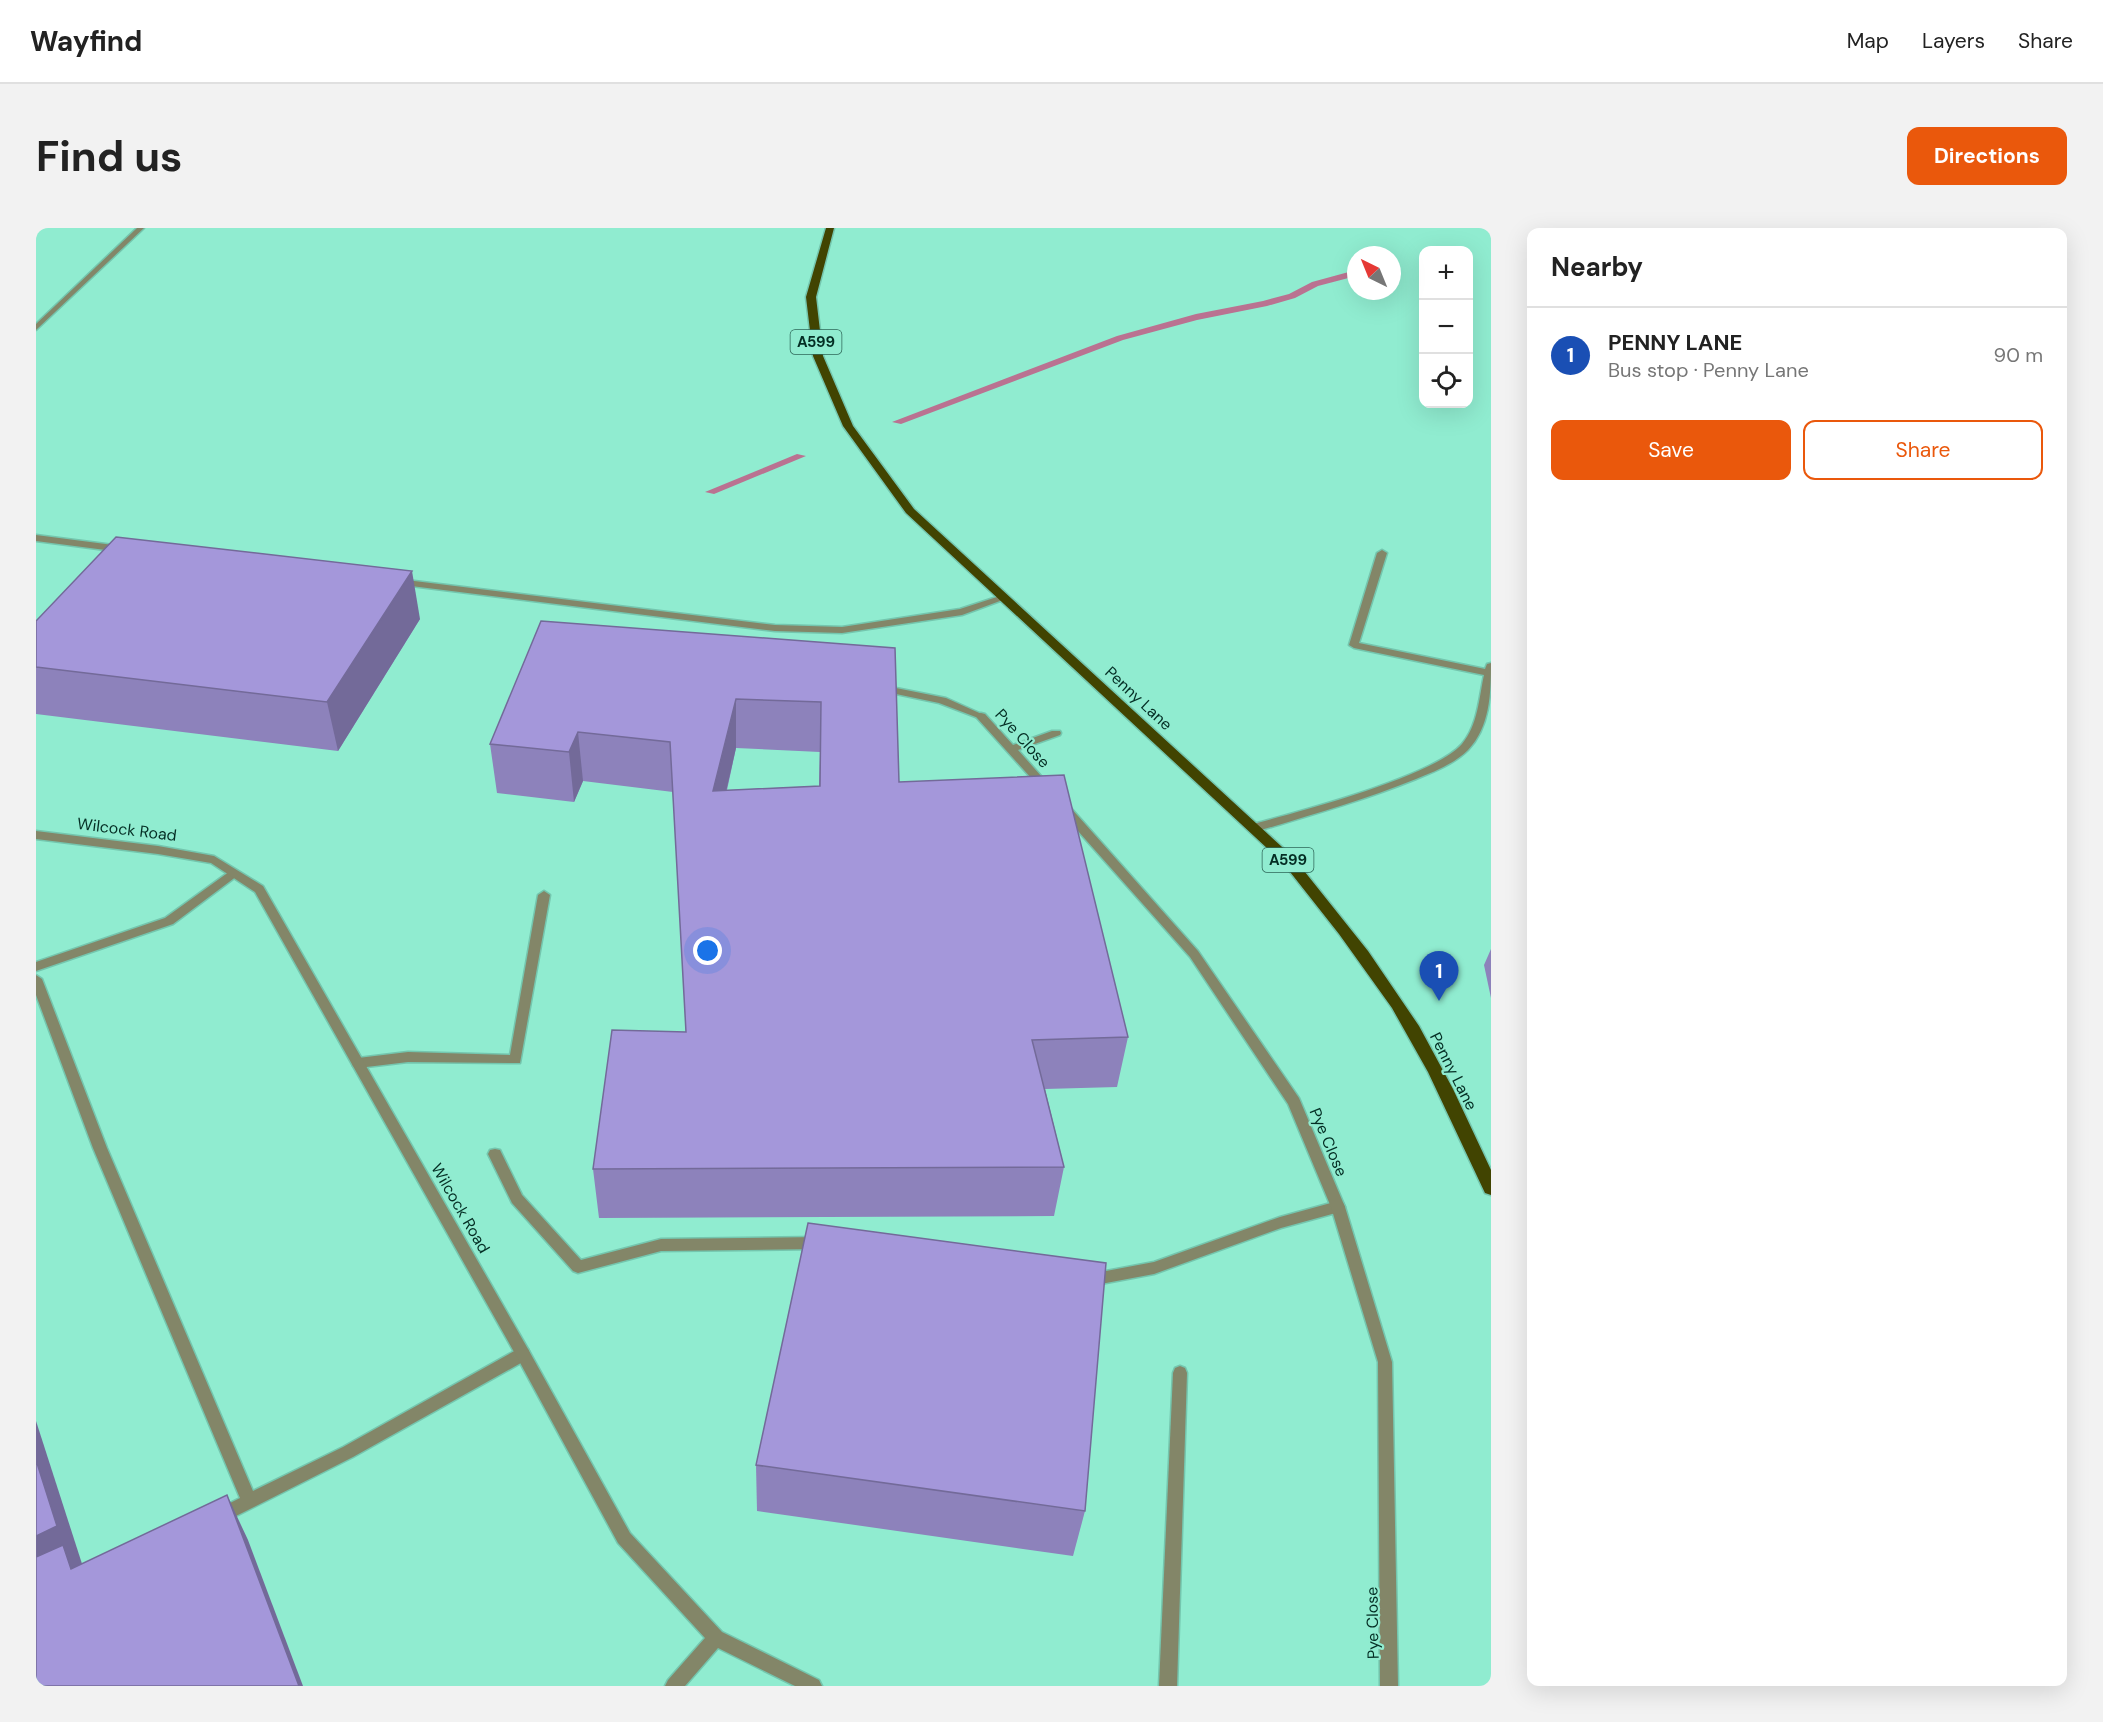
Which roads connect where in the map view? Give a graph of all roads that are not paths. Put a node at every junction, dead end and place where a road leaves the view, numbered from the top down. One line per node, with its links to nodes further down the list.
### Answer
1 (141, 228): 3 (street)
2 (830, 228): 8 (main road, Penny Lane / A599)
3 (36, 328)
4 (36, 538): 5 (street)
5 (130, 550)
6 (1382, 553): 9 (street)
7 (388, 581): 8 (street)
8 (1003, 598): 13 (main road, Penny Lane / A599)
9 (1490, 670): 13 (street)
10 (872, 688): 12 (street, Pye Close)
11 (1056, 733): 12 (street)
12 (1011, 749): 22 (street, Pye Close)
13 (1254, 828): 21 (main road, Penny Lane / A599)
14 (36, 836): 15 (street, Wilcock Road)
15 (233, 873): 17 (street); 19 (street, Wilcock Road)
16 (544, 895): 19 (street)
17 (36, 967)
18 (36, 979): 27 (street)
19 (358, 1063): 25 (street, Wilcock Road)
20 (495, 1154): 23 (street)
21 (1491, 1188)
22 (1338, 1207): 24 (street); 33 (street, Pye Close)
23 (836, 1243)
24 (1076, 1283)
25 (523, 1354): 27 (street); 29 (street, Wilcock Road)
26 (1180, 1373): 32 (street)
27 (250, 1502): 28 (street)
28 (207, 1523)
29 (716, 1638): 30 (street); 31 (street, Wilcock Road)
30 (674, 1686)
31 (813, 1686)
32 (1168, 1686)
33 (1389, 1686)

